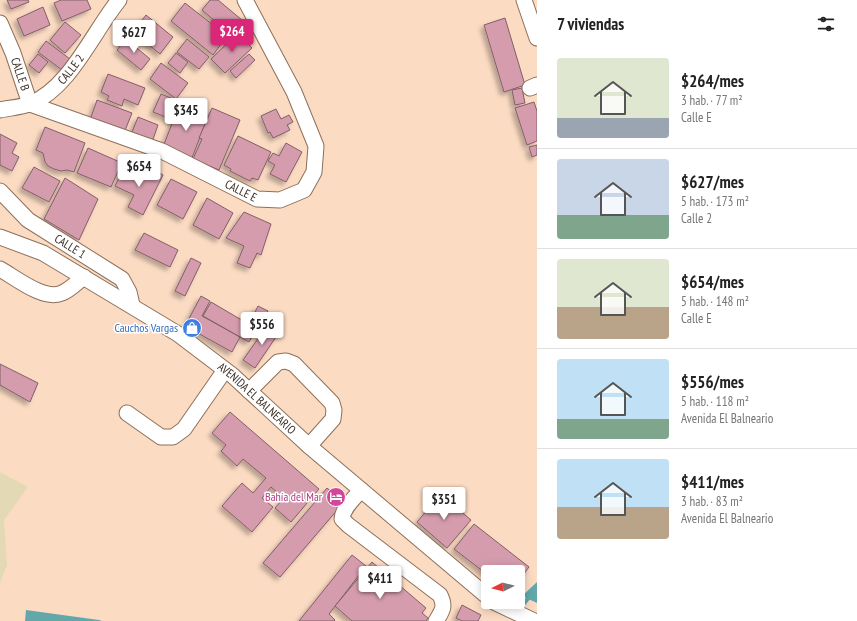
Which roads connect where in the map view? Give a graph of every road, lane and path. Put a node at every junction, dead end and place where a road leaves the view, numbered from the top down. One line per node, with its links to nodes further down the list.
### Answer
1 (245, 0): 6 (street, CALLE E)
2 (524, 0): 5 (street)
3 (118, 1): 6 (street, CALLE 2)
4 (0, 23): 6 (street, CALLE B)
5 (537, 38)
6 (30, 104): 7 (street, CALLE 2)
7 (0, 110)
8 (0, 191): 12 (street, CALLE 1)
9 (0, 237): 11 (street, AVENIDA EL BALNEARIO)
10 (0, 269): 11 (street)
11 (84, 277): 12 (street, AVENIDA EL BALNEARIO)
12 (132, 305): 13 (street, AVENIDA EL BALNEARIO)
13 (225, 370): 14 (street, AVENIDA EL BALNEARIO); 15 (street)
14 (249, 391): 16 (street, AVENIDA EL BALNEARIO); 16 (street)
15 (128, 413)
16 (309, 446): 17 (street, AVENIDA EL BALNEARIO)
17 (361, 490): 18 (street, AVENIDA EL BALNEARIO); 21 (street)
18 (481, 591)
19 (510, 609): 20 (street)
20 (534, 620)
21 (436, 621)

